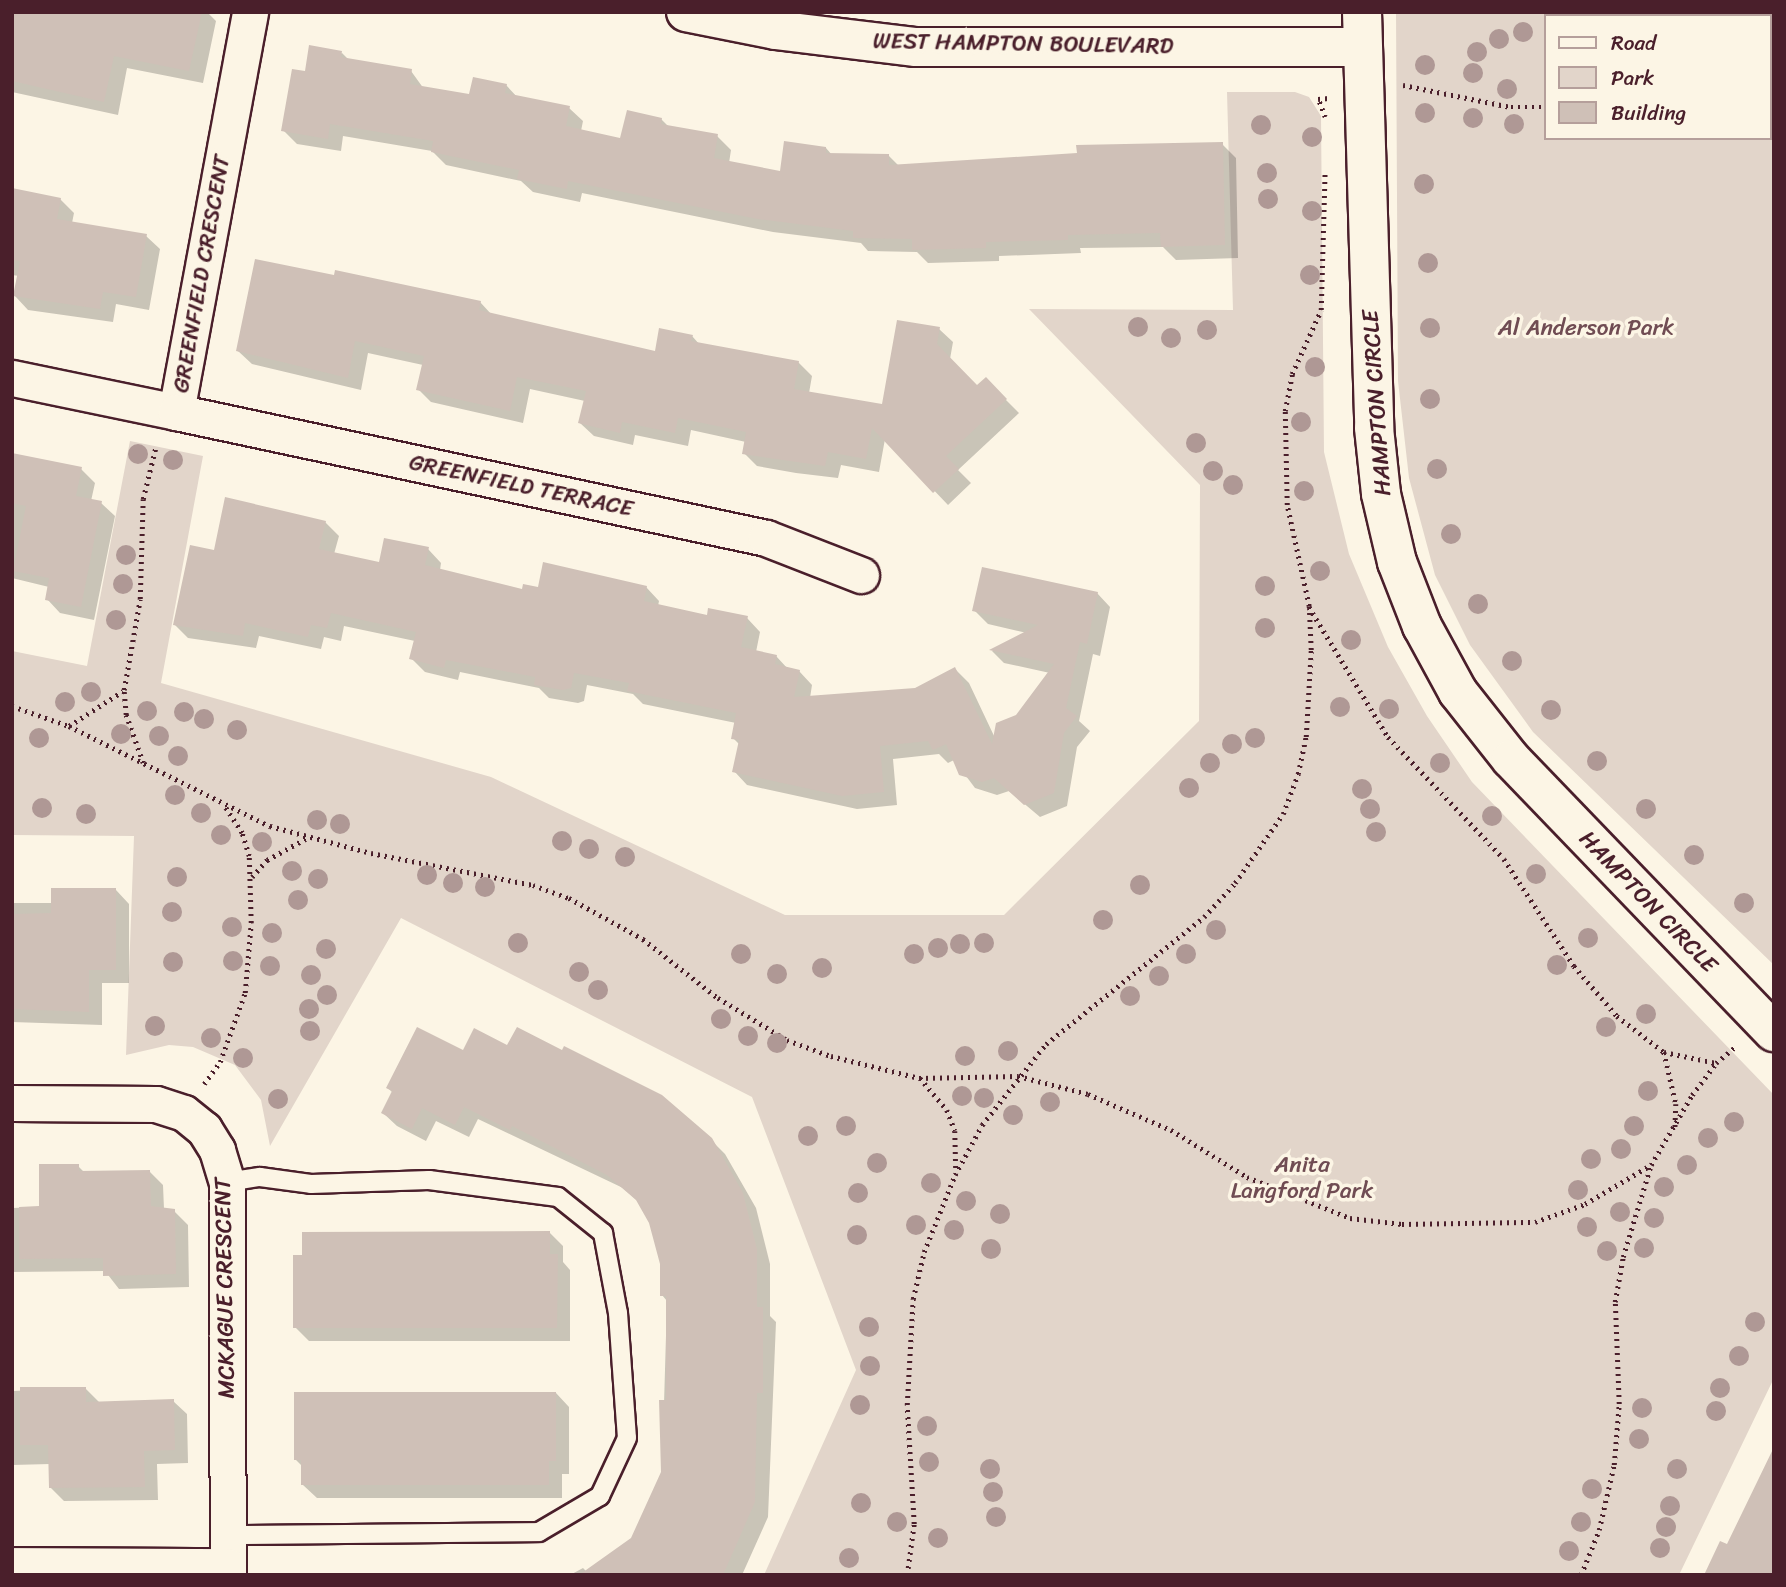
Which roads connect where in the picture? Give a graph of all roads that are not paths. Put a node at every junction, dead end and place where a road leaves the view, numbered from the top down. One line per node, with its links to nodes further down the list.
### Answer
1 (250, 12): 5 (street, GREENFIELD CRESCENT)
2 (686, 12): 3 (street, WEST HAMPTON BOULEVARD)
3 (1362, 29): 7 (street, HAMPTON CIRCLE)
4 (12, 378): 5 (street, GREENFIELD CRESCENT)
5 (176, 412): 6 (street, GREENFIELD TERRACE)
6 (861, 575)
7 (1757, 1037)
8 (12, 1103): 9 (street, MCKAGUE CRESCENT)
9 (227, 1182): 10 (street, MCKAGUE CRESCENT); 10 (lane)
10 (228, 1559): 11 (street)
11 (12, 1565)

